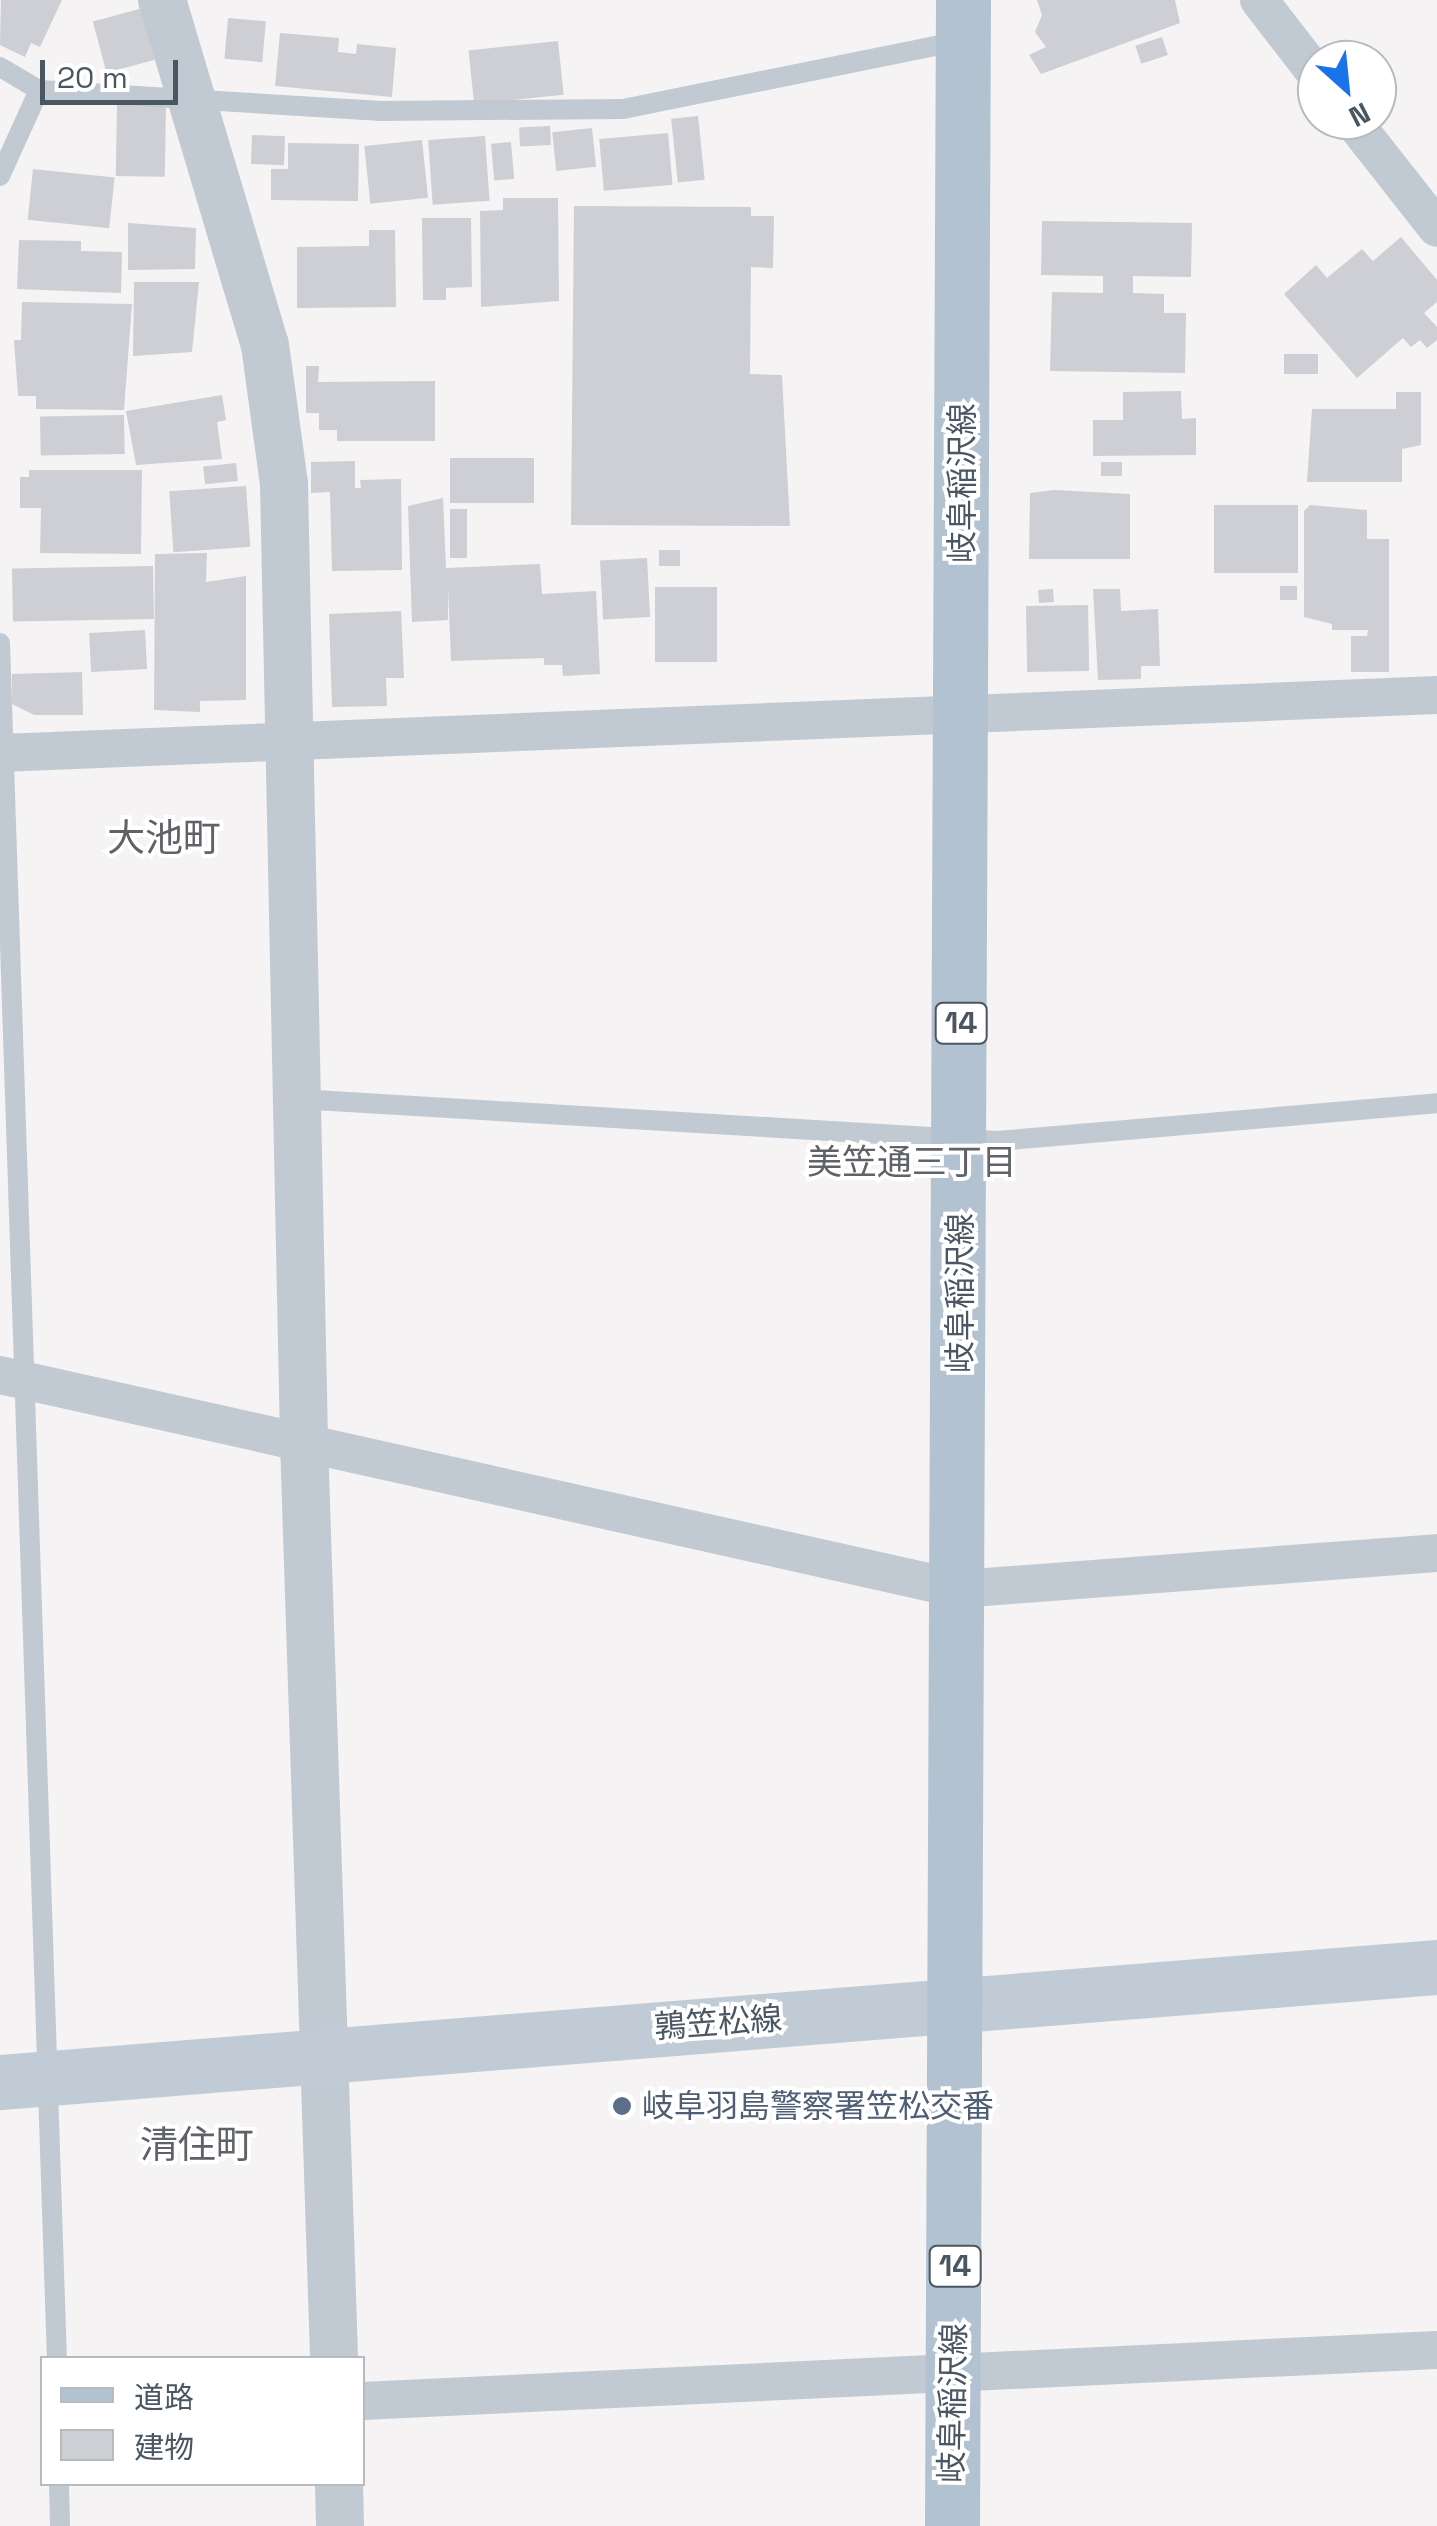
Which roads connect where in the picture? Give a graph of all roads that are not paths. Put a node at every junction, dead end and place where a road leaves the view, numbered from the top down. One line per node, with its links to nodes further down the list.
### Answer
1 (162, 0): 7 (street)
2 (1259, 0): 4 (street)
3 (963, 20): 7 (lane); 13 (main road, 岐阜稲沢線 / 14)
4 (1297, 48)
5 (0, 67): 6 (lane)
6 (39, 90): 7 (lane); 9 (lane)
7 (192, 98): 14 (street)
8 (1368, 140): 10 (street)
9 (0, 176)
10 (1437, 228)
11 (0, 643): 15 (lane)
12 (1437, 695): 13 (street)
13 (961, 715): 14 (street); 18 (main road, 岐阜稲沢線 / 14)
14 (290, 741): 15 (street); 16 (street)
15 (2, 753): 19 (lane)
16 (298, 1100): 18 (lane); 20 (street)
17 (1437, 1103): 18 (lane)
18 (960, 1140): 22 (main road, 岐阜稲沢線 / 14)
19 (13, 1379): 20 (street); 26 (lane)
20 (304, 1442): 22 (street); 25 (street)
21 (1437, 1553): 22 (street)
22 (958, 1588): 24 (main road, 岐阜稲沢線 / 14)
23 (1437, 1967): 24 (main road, 鶉笠松線)
24 (957, 2006): 25 (main road, 鶉笠松線); 30 (main road, 岐阜稲沢線 / 14)
25 (321, 2052): 26 (main road, 鶉笠松線); 29 (street)
26 (25, 2080): 28 (lane)
27 (1437, 2350): 30 (street)
28 (57, 2356)
29 (334, 2356)
30 (954, 2373): 31 (street); 36 (main road, 岐阜稲沢線 / 14)
31 (365, 2401)
32 (59, 2486): 34 (lane)
33 (339, 2486): 35 (street)
34 (60, 2526)
35 (340, 2526)
36 (952, 2526)

